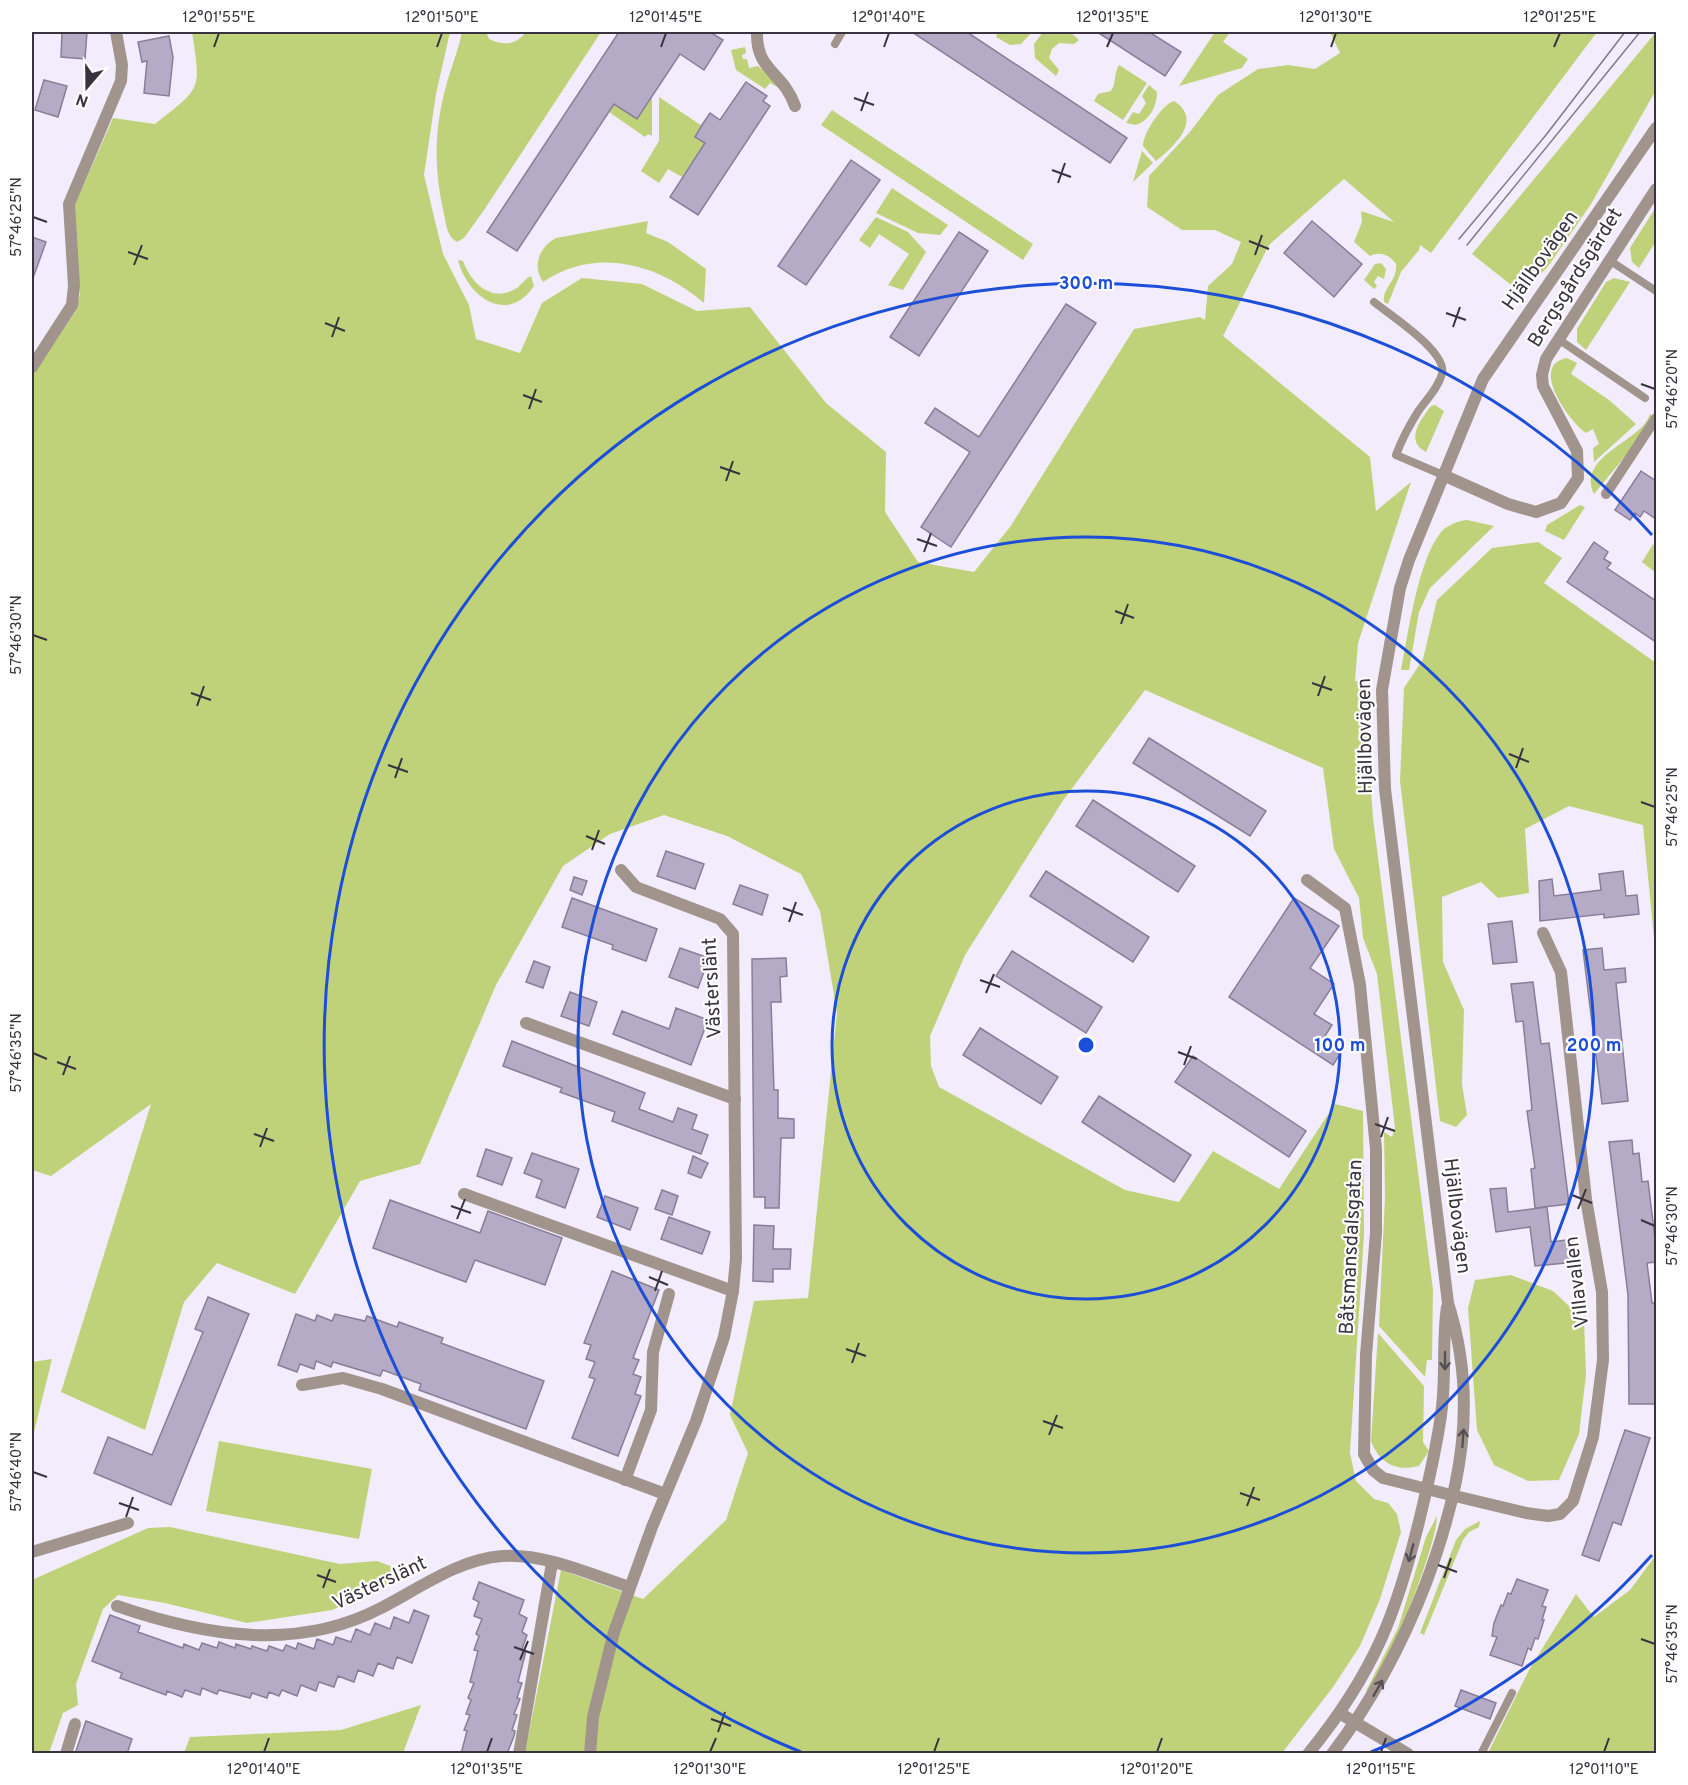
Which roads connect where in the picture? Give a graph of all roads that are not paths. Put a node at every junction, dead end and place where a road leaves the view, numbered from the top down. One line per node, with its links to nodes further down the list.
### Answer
1 (116, 32): 12 (street)
2 (757, 32): 5 (street)
3 (842, 32): 4 (lane)
4 (835, 44)
5 (795, 106)
6 (1656, 128): 15 (street, Hjällbovägen)
7 (1656, 189): 8 (street, Bergsgårdsgärdet)
8 (1609, 260): 9 (lane); 11 (street, Bergsgårdsgärdet)
9 (1656, 291)
10 (1374, 302): 15 (lane)
11 (1558, 339): 13 (lane); 15 (street, Bergsgårdsgärdet)
12 (32, 367)
13 (1645, 398)
14 (1656, 418): 16 (street)
15 (1443, 475): 25 (street, Hjällbovägen)
16 (1606, 494)
17 (621, 870): 21 (street, Västerslänt)
18 (1307, 880): 28 (street, Båtsmansdalsgatan)
19 (1543, 933): 30 (street, Villavallen)
20 (526, 1023): 21 (street)
21 (735, 1099): 23 (street, Västerslänt)
22 (464, 1194): 23 (street)
23 (733, 1291): 29 (street, Västerslänt)
24 (669, 1294): 27 (street)
25 (1448, 1303): 28 (street, Hjällbovägen, one-way to 28); 30 (street, Hjällbovägen, one-way to 25)
26 (302, 1385): 27 (street)
27 (626, 1480): 29 (street)
28 (1427, 1489): 30 (street); 37 (street, Hjällbovägen, one-way to 37)
29 (665, 1494): 34 (street, Västerslänt)
30 (1455, 1496): 38 (street, Hjällbovägen, one-way to 30)
31 (128, 1523): 32 (street)
32 (32, 1552)
33 (552, 1563): 34 (street, Västerslänt); 35 (street, Västerslänt); 41 (street)
34 (629, 1587): 42 (street, Västerslänt)
35 (117, 1606)
36 (1512, 1693): 46 (lane)
37 (1341, 1714): 38 (street); 43 (street, Hjällbovägen)
38 (1356, 1723): 44 (street, Hjällbovägen); 45 (street)
39 (75, 1724): 40 (street)
40 (66, 1754)
41 (519, 1754)
42 (590, 1754)
43 (1308, 1754)
44 (1332, 1754)
45 (1408, 1754)
46 (1481, 1754)

